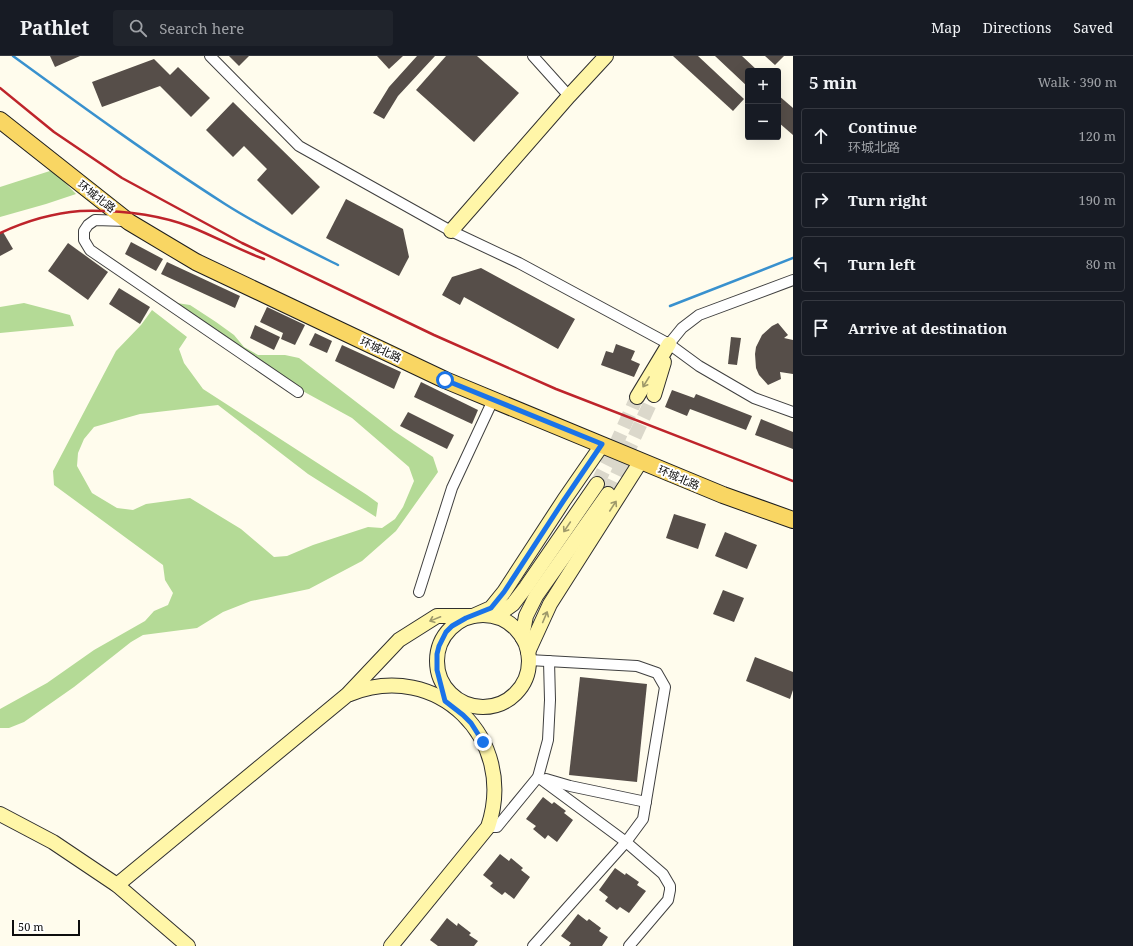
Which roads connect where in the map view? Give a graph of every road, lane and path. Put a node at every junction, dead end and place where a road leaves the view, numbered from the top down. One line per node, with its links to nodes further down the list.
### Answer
1 (210, 56): 7 (street)
2 (533, 56): 4 (street)
3 (606, 56): 4 (street)
4 (569, 96): 7 (street)
5 (0, 120): 6 (main road, 环城北路)
6 (130, 222): 10 (street); 13 (main road, 环城北路)
7 (450, 231): 9 (street)
8 (793, 280): 9 (street)
9 (669, 344): 11 (street); 12 (street, one-way to 12); 14 (street)
10 (298, 392)
11 (654, 394)
12 (637, 397)
13 (493, 400): 15 (main road, 环城北路); 20 (street)
14 (793, 412)
15 (602, 444): 16 (main road, 环城北路); 22 (street)
16 (641, 461): 19 (main road, 环城北路); 24 (street, one-way to 16)
17 (597, 484): 21 (street, one-way to 21)
18 (608, 494): 23 (street)
19 (793, 520)
20 (419, 592)
21 (489, 615): 22 (street); 23 (street)
22 (473, 616): 26 (street); 27 (street, one-way to 27)
23 (522, 637): 24 (street)
24 (528, 656): 25 (street); 29 (street)
25 (549, 661): 30 (street); 31 (street)
26 (440, 678): 28 (street); 29 (street)
27 (348, 695): 28 (street); 35 (street)
28 (450, 704): 29 (street); 33 (street)
29 (476, 706)
30 (538, 777): 31 (street); 33 (street); 34 (street)
31 (646, 802): 34 (street)
32 (0, 814): 35 (street)
33 (488, 827): 37 (street)
34 (626, 842): 38 (street); 39 (street)
35 (117, 885): 36 (street)
36 (188, 946)
37 (391, 946)
38 (533, 946)
39 (629, 946)

